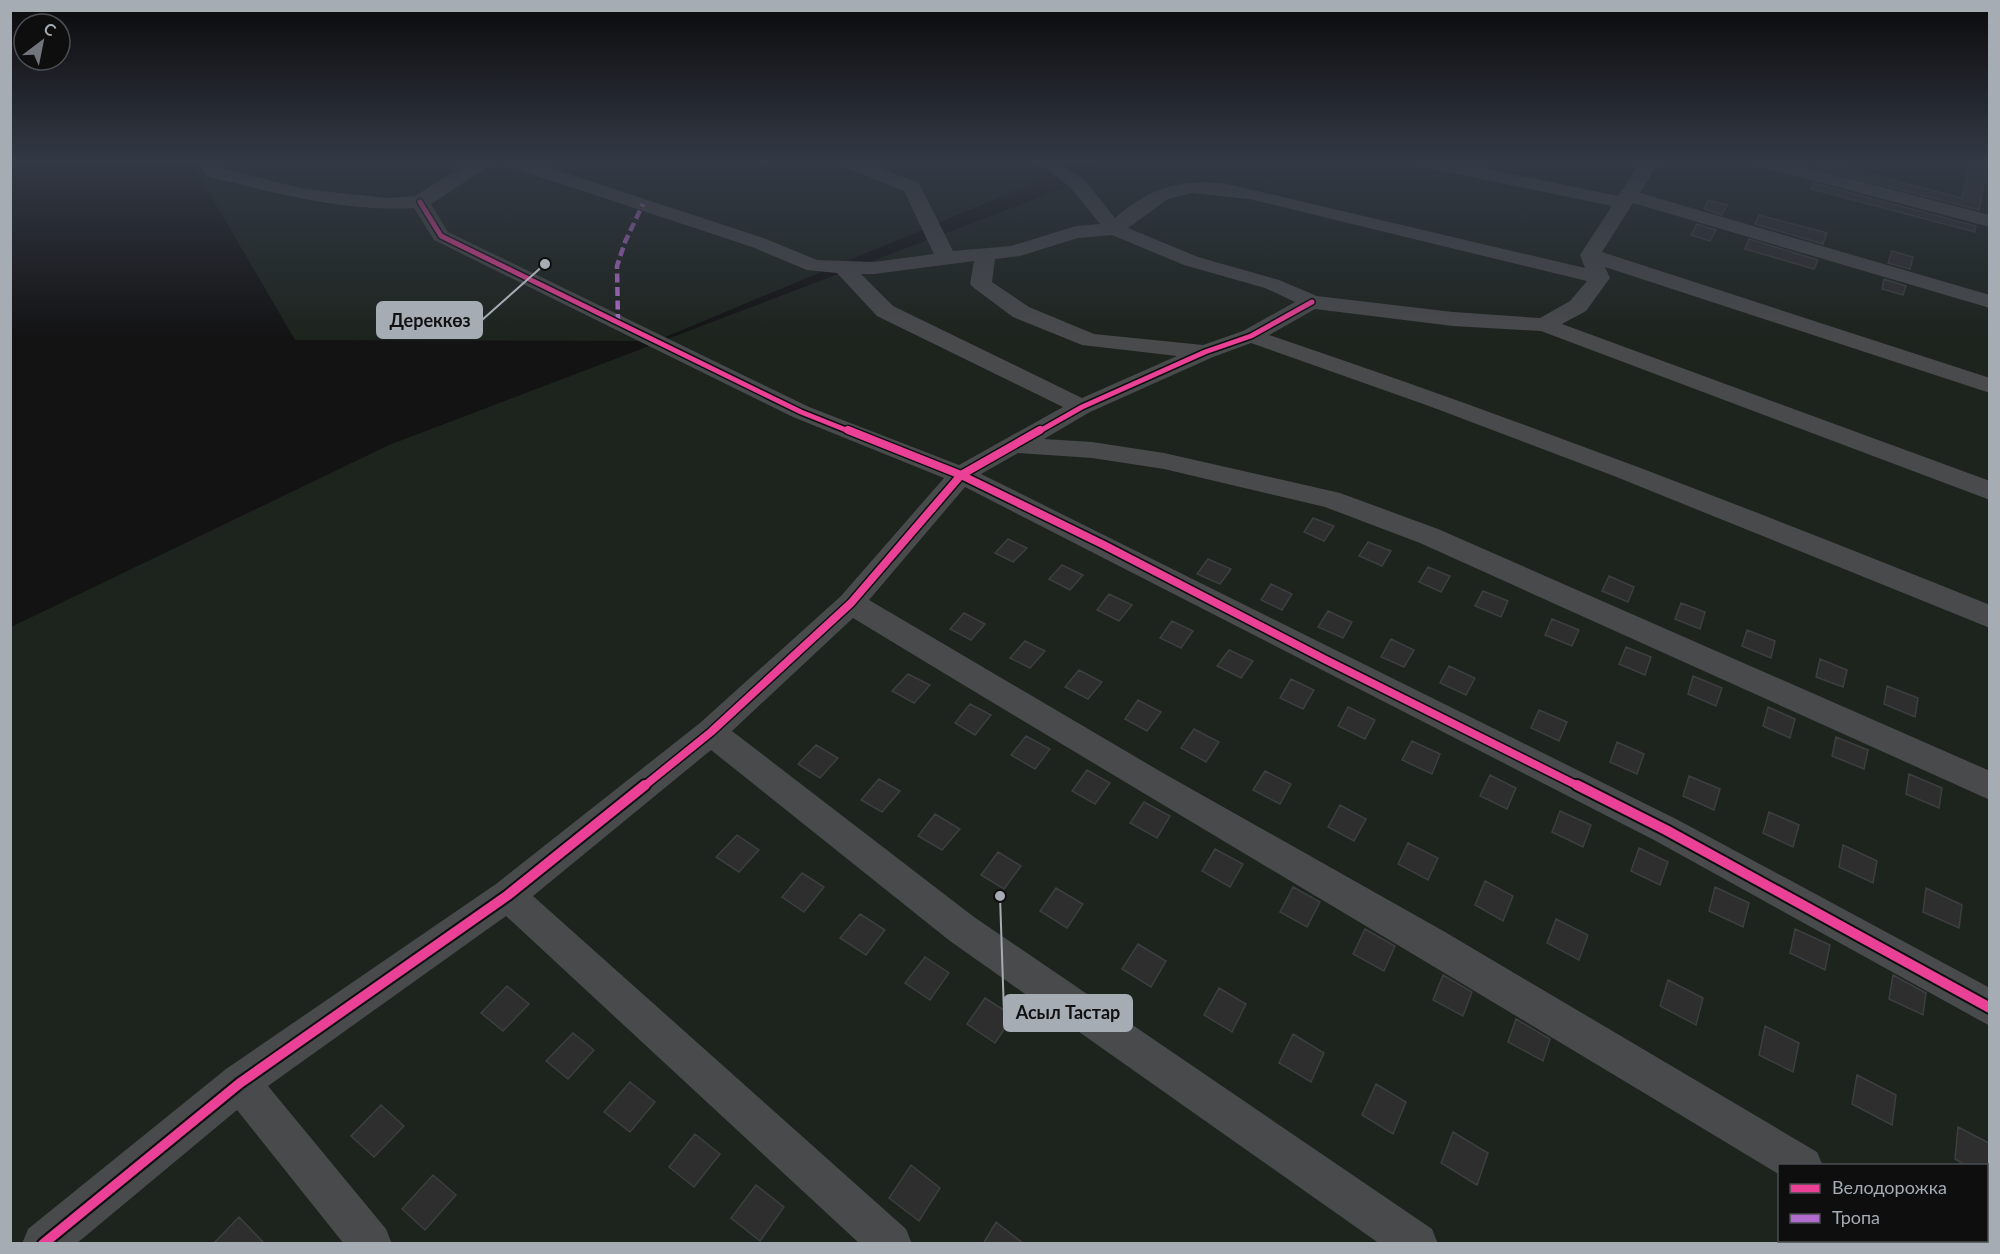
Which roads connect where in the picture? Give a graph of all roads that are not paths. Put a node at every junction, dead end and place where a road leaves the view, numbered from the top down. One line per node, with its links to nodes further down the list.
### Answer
1 (431, 221): 23 (street)
2 (691, 221): 13 (street)
3 (928, 221): 12 (street)
4 (1107, 221): 9 (street)
5 (1124, 221): 9 (street)
6 (1362, 221): 14 (street)
7 (1613, 221): 11 (street)
8 (1703, 221): 16 (street)
9 (1114, 229): 10 (street); 15 (street)
10 (985, 254): 12 (street); 19 (street)
11 (1590, 255): 14 (street); 20 (street)
12 (945, 258): 13 (street)
13 (843, 267): 21 (street)
14 (1599, 278): 17 (street)
15 (1312, 302): 17 (street); 18 (street)
16 (1989, 302)
17 (1544, 325): 24 (street)
18 (1251, 336): 19 (street); 26 (street)
19 (1205, 352): 21 (street)
20 (1989, 386)
21 (1082, 407): 22 (street)
22 (1014, 445): 23 (street); 28 (street)
23 (961, 476): 25 (street); 30 (street)
24 (1989, 491)
25 (851, 603): 27 (street); 32 (street)
26 (1989, 617)
27 (711, 732): 29 (street); 36 (street)
28 (1989, 786)
29 (508, 894): 31 (street); 35 (street)
30 (1989, 1008)
31 (240, 1083): 33 (street); 34 (street)
32 (1800, 1164)
33 (43, 1244)
34 (371, 1244)
35 (891, 1244)
36 (1417, 1244)

